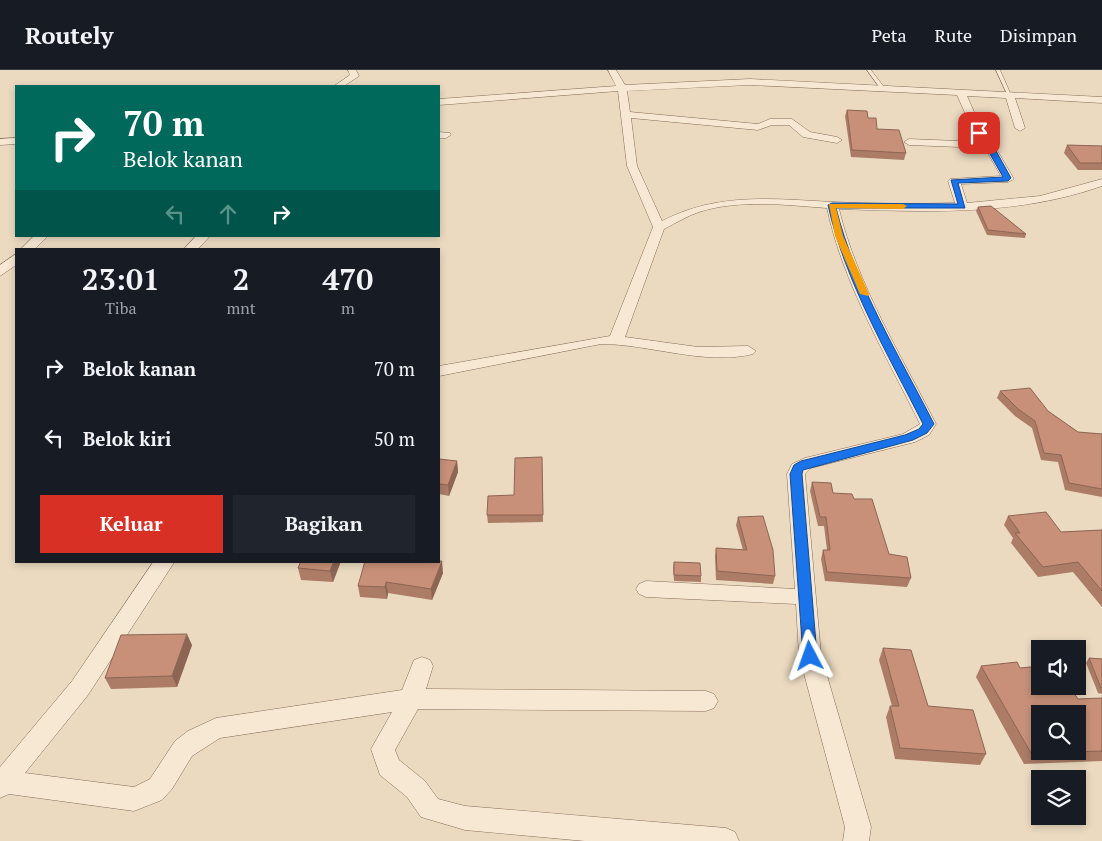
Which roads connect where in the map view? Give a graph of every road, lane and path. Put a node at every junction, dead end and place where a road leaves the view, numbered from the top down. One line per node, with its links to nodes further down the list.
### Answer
1 (352, 70): 7 (street)
2 (612, 70): 9 (street)
3 (750, 70): 6 (street)
4 (869, 70): 8 (lane)
5 (998, 70): 11 (lane)
6 (756, 82): 8 (street); 9 (street)
7 (340, 85)
8 (882, 87): 10 (street)
9 (622, 88): 13 (street); 14 (street)
10 (960, 91): 11 (street); 20 (street)
11 (1009, 94): 12 (street); 15 (street)
12 (1102, 100)
13 (440, 102)
14 (626, 115): 16 (street); 24 (street)
15 (1020, 128)
16 (837, 140)
17 (15, 141): 18 (street)
18 (0, 142)
19 (909, 142): 20 (street)
20 (989, 145): 23 (street)
21 (1102, 182): 23 (street)
22 (832, 205): 23 (street); 24 (street); 36 (street)
23 (962, 206)
24 (659, 227): 31 (street)
25 (41, 237): 27 (street)
26 (203, 237): 28 (street)
27 (28, 248)
28 (191, 248)
29 (15, 259): 30 (street)
30 (0, 272)
31 (616, 340): 32 (street); 33 (street)
32 (748, 351)
33 (440, 371)
34 (164, 563): 40 (street)
35 (646, 589): 36 (street)
36 (806, 597): 42 (street)
37 (422, 666): 38 (street)
38 (411, 699): 39 (street); 40 (street); 41 (street)
39 (706, 701)
40 (2, 784)
41 (726, 841)
42 (856, 841)

